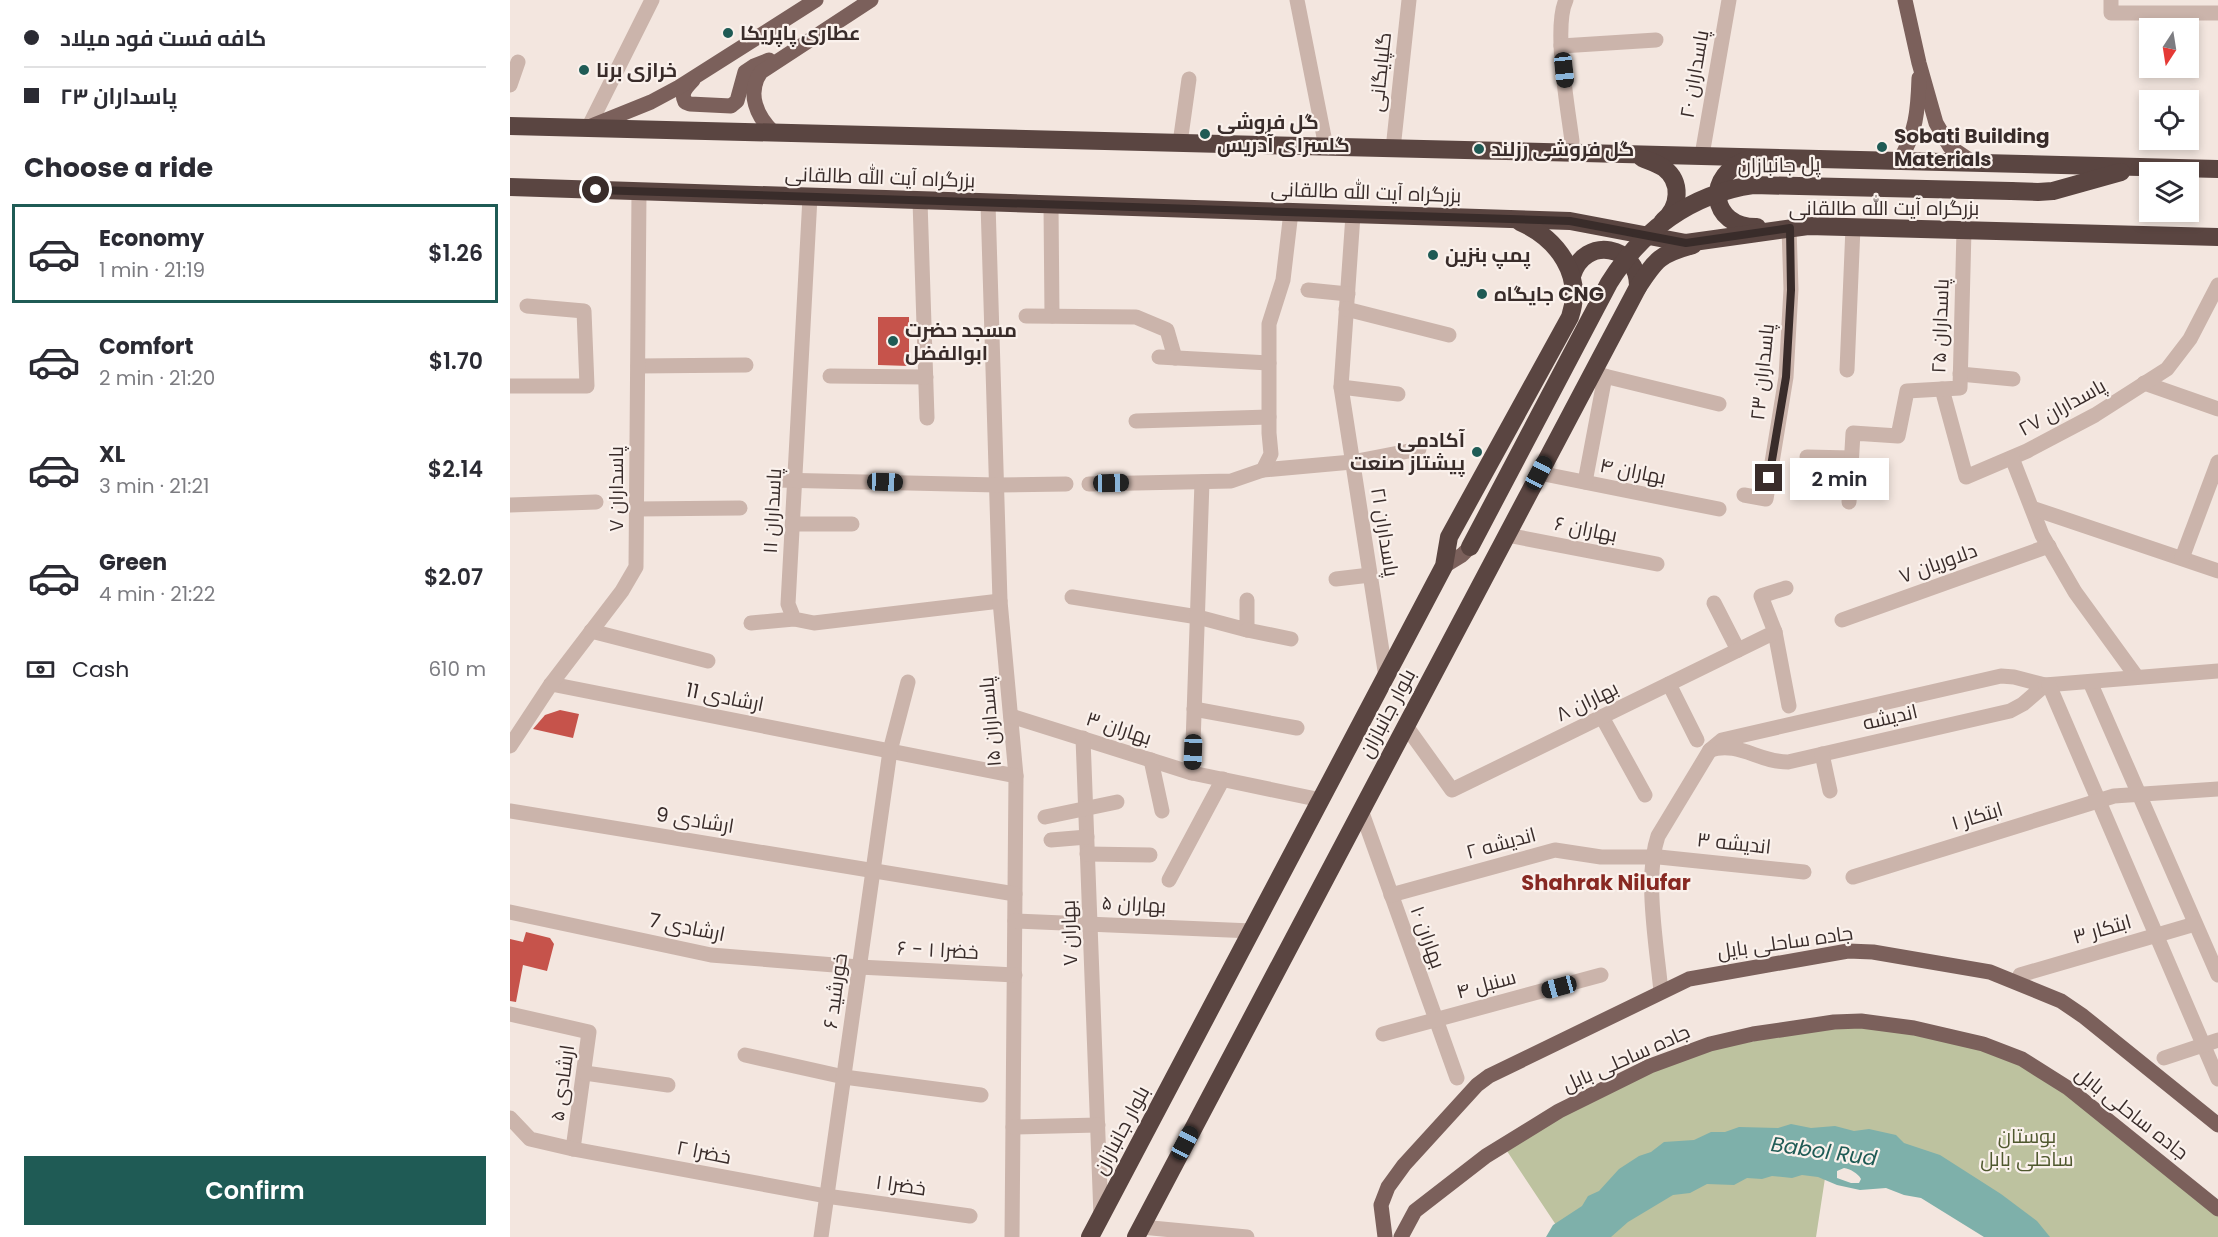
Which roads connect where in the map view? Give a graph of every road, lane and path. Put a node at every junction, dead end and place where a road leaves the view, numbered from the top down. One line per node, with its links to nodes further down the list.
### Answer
1 (652, 0): 20 (street)
2 (816, 0): 16 (main road)
3 (871, 0): 13 (main road)
4 (1298, 0): 23 (street)
5 (1409, 0): 24 (street, گلپایگانی)
6 (1566, 0): 12 (street)
7 (1729, 0): 27 (street, پاسداران ۲۰)
8 (1905, 0): 15 (main road)
9 (2111, 0): 10 (street)
10 (2218, 13)
11 (1656, 40): 12 (street)
12 (1561, 46): 25 (street)
13 (790, 53): 16 (main road); 21 (main road)
14 (518, 62): 18 (street)
15 (1919, 63): 29 (main road); 30 (main road)
16 (697, 76): 20 (main road)
17 (1189, 79): 22 (street)
18 (510, 85)
19 (510, 126): 20 (highway, بزرگراه آیت الله طالقانی)
20 (588, 128): 21 (highway, بزرگراه آیت الله طالقانی)
21 (774, 133): 22 (highway, بزرگراه آیت الله طالقانی)
22 (1180, 143): 23 (highway, بزرگراه آیت الله طالقانی)
23 (1326, 147): 24 (highway, بزرگراه آیت الله طالقانی)
24 (1394, 148): 25 (highway, بزرگراه آیت الله طالقانی)
25 (1570, 153): 26 (highway, بزرگراه آیت الله طالقانی)
26 (1633, 155): 27 (highway, بزرگراه آیت الله طالقانی); 42 (highway)
27 (1702, 155): 28 (highway, بزرگراه آیت الله طالقانی)
28 (1755, 158): 29 (highway, بزرگراه آیت الله طالقانی); 43 (highway)
29 (1899, 161): 30 (highway, بزرگراه آیت الله طالقانی)
30 (1974, 163): 31 (highway, بزرگراه آیت الله طالقانی)
31 (2138, 167): 32 (highway, بزرگراه آیت الله طالقانی); 106 (highway, پل جانبازان, bridge)
32 (2218, 169)
33 (510, 187): 34 (highway, بزرگراه آیت الله طالقانی)
34 (639, 192): 35 (highway, بزرگراه آیت الله طالقانی); 62 (street, پاسداران ۷)
35 (810, 197): 36 (highway, بزرگراه آیت الله طالقانی); 87 (street, پاسداران ١١)
36 (920, 201): 37 (highway, بزرگراه آیت الله طالقانی); 67 (street)
37 (988, 203): 38 (highway, بزرگراه آیت الله طالقانی); 93 (street, پاسداران ۱۵)
38 (1050, 205): 39 (highway, بزرگراه آیت الله طالقانی); 56 (street)
39 (1291, 212): 40 (highway, بزرگراه آیت الله طالقانی); 60 (street)
40 (1353, 214): 41 (highway, بزرگراه آیت الله طالقانی); 53 (street, پاسداران ۲۱)
41 (1515, 220): 42 (highway, بزرگراه آیت الله طالقانی); 49 (highway, بلوار جانبازان)
42 (1579, 222): 48 (highway, بزرگراه آیت الله طالقانی)
43 (1808, 226): 44 (highway, بزرگراه آیت الله طالقانی); 45 (highway, بزرگراه آیت الله طالقانی)
44 (1853, 227): 46 (highway, بزرگراه آیت الله طالقانی); 63 (street)
45 (1790, 228): 48 (highway, بزرگراه آیت الله طالقانی); 94 (street, پاسداران ۲۳)
46 (1964, 230): 47 (highway, بزرگراه آیت الله طالقانی); 65 (street, پاسداران ۲۵)
47 (2218, 237)
48 (1706, 241): 51 (highway, بلوار جانبازان)
49 (1572, 276): 51 (highway); 109 (highway, بلوار جانبازان)
50 (2218, 285): 69 (street, پاسداران ۲۷)
51 (1638, 287): 64 (highway, بلوار جانبازان)
52 (1308, 290): 53 (street)
53 (1347, 302): 57 (street); 71 (street, پاسداران ۲۱)
54 (527, 306): 70 (street)
55 (1026, 316): 56 (street)
56 (1052, 316): 59 (street)
57 (1449, 335)
58 (1159, 357): 59 (street)
59 (1175, 358): 60 (street)
60 (1269, 363): 76 (street)
61 (746, 365): 62 (street)
62 (638, 366): 100 (street, پاسداران ۷)
63 (1847, 370)
64 (1599, 374): 74 (street); 86 (highway, بلوار جانبازان); 90 (street)
65 (1960, 374): 68 (street); 72 (street, پاسداران ۲۵)
66 (830, 376): 67 (street)
67 (926, 377): 77 (street)
68 (2013, 379)
69 (2144, 383): 75 (street); 82 (street, پاسداران ۲۷)
70 (510, 386)
71 (1341, 387): 73 (street); 83 (street, پاسداران ۲۱)
72 (1942, 389): 81 (street, پاسداران ۲۵); 82 (street, پاسداران ۲۷)
73 (1398, 394)
74 (1719, 404)
75 (2218, 410)
76 (1269, 417): 78 (street); 85 (street)
77 (927, 418)
78 (1136, 422)
79 (1419, 448): 83 (street)
80 (1807, 456): 81 (street)
81 (1851, 458): 96 (street, پاسداران ۲۵)
82 (2012, 458): 99 (street)
83 (1353, 462): 85 (street); 111 (street, پاسداران ۲۱)
84 (2218, 462): 107 (street)
85 (1263, 470): 89 (street)
86 (1539, 473): 90 (street, بهاران ۴); 104 (highway, بلوار جانبازان)
87 (795, 479): 88 (street); 93 (street); 102 (street, پاسداران ١١)
88 (776, 480)
89 (1202, 482): 92 (street); 118 (street)
90 (1585, 483): 101 (street, بهاران ۴)
91 (1066, 484): 93 (street)
92 (1089, 484)
93 (997, 485): 116 (street, پاسداران ۱۵)
94 (1744, 495)
95 (596, 502): 97 (street)
96 (1849, 502)
97 (510, 505)
98 (740, 508): 100 (street)
99 (2032, 508): 105 (street); 107 (street)
100 (637, 509): 123 (street, پاسداران ۷)
101 (1719, 509)
102 (793, 524): 103 (street); 119 (street, پاسداران ١١)
103 (852, 524)
104 (1507, 535): 108 (street, بهاران ۶); 140 (highway, بلوار جانبازان)
105 (2049, 546): 120 (street, دلاوریان ۷); 129 (street)
106 (1470, 547): 109 (main road, بلوار جانبازان)
107 (2182, 558): 110 (street)
108 (1657, 564)
109 (1444, 566): 130 (highway, بلوار جانبازان)
110 (2218, 571)
111 (1370, 576): 112 (street); 130 (street, پاسداران ۲۱)
112 (1336, 579)
113 (1786, 588): 124 (street)
114 (1072, 597): 118 (street)
115 (1247, 600): 122 (street)
116 (1000, 601): 119 (street); 138 (street, پاسداران ۱۵)
117 (1714, 603): 126 (street)
118 (1198, 617): 122 (street); 137 (street)
119 (794, 619): 121 (street)
120 (1842, 620)
121 (751, 623)
122 (1247, 630): 125 (street)
123 (591, 631): 127 (street); 133 (street, پاسداران ۷)
124 (1775, 632): 126 (street, بهاران ۸); 136 (street)
125 (1291, 639)
126 (1738, 650): 134 (street, بهاران ۸)
127 (708, 660)
128 (2218, 671): 129 (street, اندیشه)
129 (2136, 676): 132 (street, اندیشه)
130 (1386, 677): 155 (highway, بلوار جانبازان)
131 (908, 682): 146 (street, خورشید ۶)
132 (2090, 682): 135 (street, اندیشه); 176 (street)
133 (551, 684): 145 (street, پاسداران ۷); 146 (street, ارشادی 11)
134 (1669, 684): 139 (street, بهاران ۸); 143 (street)
135 (2047, 685): 144 (street, اندیشه); 147 (street, اندیشه); 178 (street)
136 (1790, 706)
137 (1194, 710): 141 (street); 149 (street)
138 (1011, 716): 142 (street, بهاران ۳); 150 (street, پاسداران ۱۵)
139 (1602, 717): 140 (street, بهاران ۸); 154 (street)
140 (1406, 726): 158 (highway, بلوار جانبازان)
141 (1297, 728)
142 (1083, 738): 148 (street, بهاران ۳); 157 (street, بهاران ۷)
143 (1697, 740)
144 (1735, 744): 147 (street, اندیشه); 166 (street)
145 (510, 746)
146 (890, 751): 150 (street, ارشادی 11); 167 (street, خورشید ۶)
147 (1822, 754): 153 (street)
148 (1151, 760): 149 (street, بهاران ۳); 160 (street)
149 (1192, 773): 151 (street, بهاران ۳)
150 (1016, 776): 171 (street, پاسداران ۱۵)
151 (1224, 780): 155 (street, بهاران ۳); 170 (street)
152 (2218, 789): 169 (street, ابتکار ۱)
153 (1830, 791)
154 (1646, 795)
155 (1321, 800): 177 (highway, بلوار جانبازان)
156 (1117, 802): 157 (street)
157 (1086, 808): 161 (street); 162 (street, بهاران ۷)
158 (1361, 810): 172 (street, بهاران ۱۰); 206 (highway, بلوار جانبازان)
159 (510, 811): 167 (street, ارشادی 9)
160 (1162, 811)
161 (1045, 817)
162 (1087, 837): 163 (street); 164 (street, بهاران ۷)
163 (1051, 840)
164 (1087, 854): 165 (street); 175 (street, بهاران ۷)
165 (1150, 855)
166 (1656, 857): 168 (street, اندیشه ۳); 172 (street, اندیشه ۲); 184 (street)
167 (873, 870): 171 (street, ارشادی 9); 179 (street, خورشید ۶)
168 (1804, 872)
169 (1853, 877)
170 (1169, 880)
171 (1015, 894): 174 (street, پاسداران ۱۵)
172 (1391, 895): 186 (street, بهاران ۱۰)
173 (510, 912): 179 (street, ارشادی 7)
174 (1015, 921): 175 (street, بهاران ۵); 180 (street, پاسداران ۱۵)
175 (1090, 923): 177 (street, بهاران ۵); 198 (street, بهاران ۷)
176 (2195, 924): 178 (street, ابتکار ۳); 183 (street)
177 (1251, 931): 205 (highway, بلوار جانبازان)
178 (2156, 935): 182 (street, ابتکار ۳); 188 (street)
179 (859, 967): 180 (street, خضرا ۱ - ۶); 192 (street, خورشید ۶)
180 (1015, 975): 200 (street, پاسداران ۱۵)
181 (1601, 975): 186 (street, سنبل ۴)
182 (2020, 975)
183 (2218, 975)
184 (1661, 992): 199 (main road, جاده ساحلی بایل); 211 (main road, جاده ساحلی بایل)
185 (510, 1014): 191 (street, ارشادی ۵)
186 (1436, 1020): 187 (street, سنبل ۴); 193 (street, بهاران ۱۰)
187 (1383, 1034)
188 (2211, 1043): 190 (street); 194 (street)
189 (746, 1055): 192 (street)
190 (2164, 1059)
191 (585, 1073): 195 (street); 201 (street, ارشادی ۵)
192 (843, 1077): 196 (street); 202 (street, خورشید ۶)
193 (1457, 1078)
194 (2218, 1079)
195 (668, 1085)
196 (981, 1095)
197 (510, 1118): 201 (street, خضرا ۲)
198 (1098, 1125): 200 (street); 205 (street, بهاران ۷)
199 (2218, 1125)
200 (1013, 1127): 208 (street, پاسداران ۱۵)
201 (573, 1149): 202 (street, خضرا ۲)
202 (826, 1196): 204 (street, خضرا ۱); 207 (street, خورشید ۶)
203 (2218, 1209): 212 (main road, جاده ساحلی بابل)
204 (970, 1216)
205 (1101, 1216): 209 (highway, بلوار جانبازان)
206 (1148, 1233): 210 (street)
207 (820, 1237)
208 (1012, 1237)
209 (1090, 1237)
210 (1247, 1237)
211 (1385, 1237)
212 (1401, 1237)

